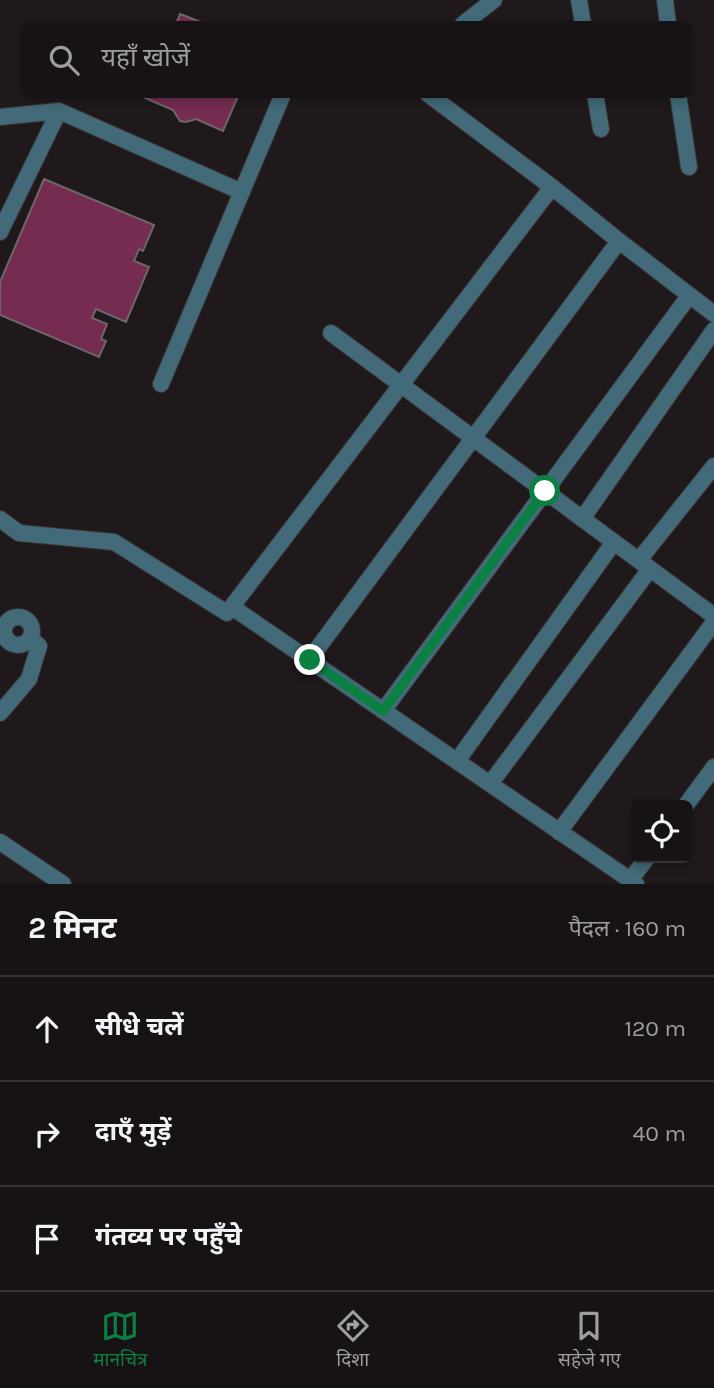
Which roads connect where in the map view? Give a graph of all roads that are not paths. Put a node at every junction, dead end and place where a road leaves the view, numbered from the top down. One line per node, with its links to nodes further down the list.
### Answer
1 (495, 0): 4 (street)
2 (579, 0): 5 (street)
3 (665, 0): 6 (street)
4 (467, 21)
5 (582, 21)
6 (668, 21)
7 (281, 98): 16 (street)
8 (433, 98): 15 (street)
9 (596, 98): 13 (street)
10 (679, 98): 14 (street)
11 (59, 111): 12 (street); 16 (street); 17 (street)
12 (0, 117)
13 (601, 129)
14 (689, 167)
15 (552, 187): 18 (street); 24 (street)
16 (242, 192): 23 (street)
17 (0, 232)
18 (619, 241): 19 (street); 25 (street)
19 (689, 296): 20 (street); 27 (street)
20 (714, 314)
21 (714, 330): 29 (street)
22 (331, 332): 24 (street)
23 (161, 384)
24 (401, 385): 25 (street); 32 (street)
25 (473, 438): 27 (street); 36 (street)
26 (714, 466): 31 (street)
27 (545, 491): 29 (street); 37 (street)
28 (0, 519): 32 (street)
29 (582, 519): 30 (street)
30 (614, 542): 31 (street); 39 (street)
31 (645, 565): 33 (street); 41 (street)
32 (232, 607): 36 (street)
33 (714, 616)
34 (3, 620): 38 (street)
35 (714, 622): 43 (street)
36 (310, 660): 37 (street)
37 (383, 711): 39 (street)
38 (0, 713)
39 (457, 761): 41 (street)
40 (714, 767): 42 (street)
41 (490, 784): 43 (street)
42 (690, 800)
43 (559, 832): 46 (street)
44 (0, 842): 47 (street)
45 (644, 863): 46 (street)
46 (633, 882)
47 (63, 884)

